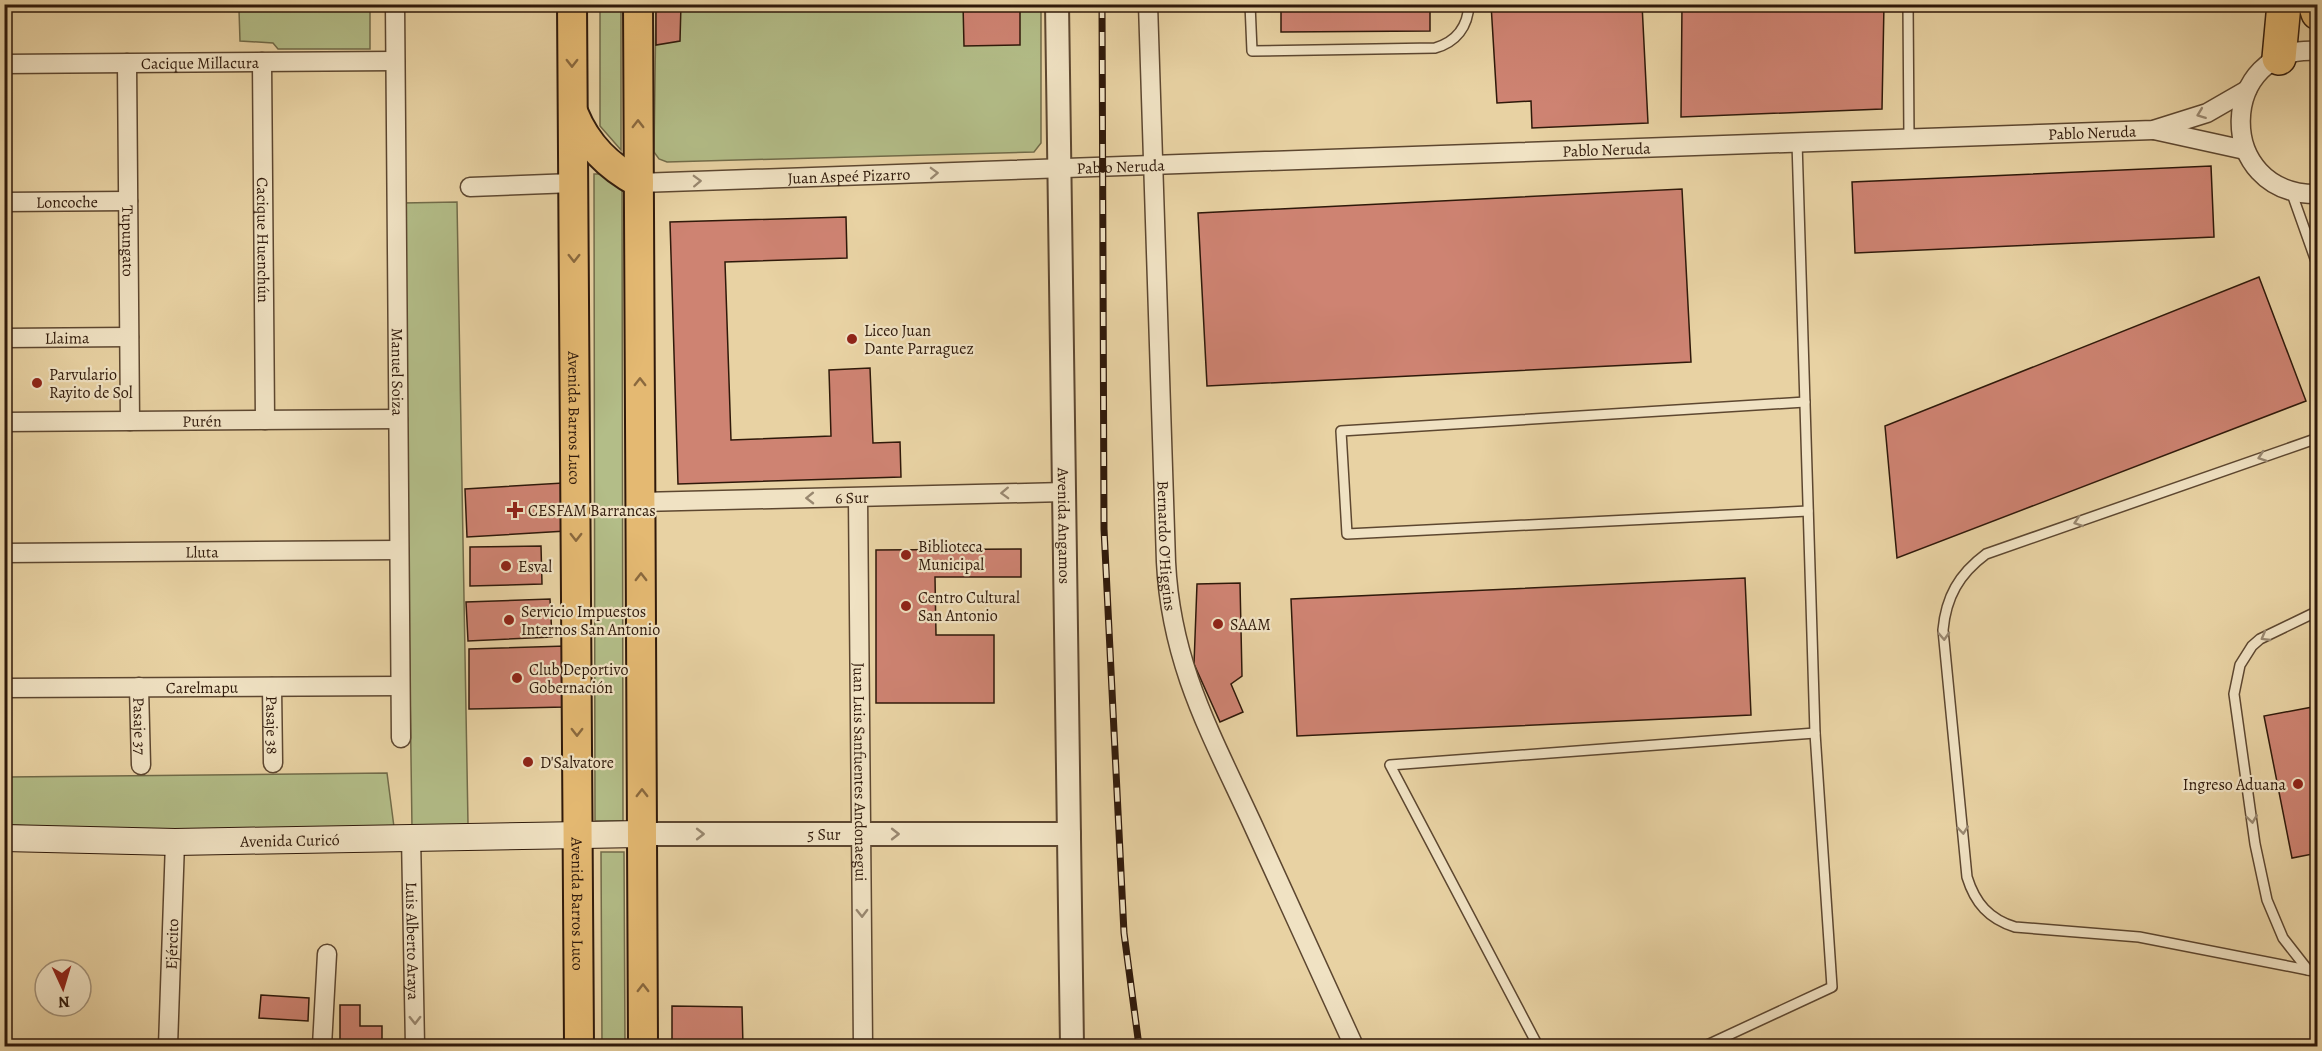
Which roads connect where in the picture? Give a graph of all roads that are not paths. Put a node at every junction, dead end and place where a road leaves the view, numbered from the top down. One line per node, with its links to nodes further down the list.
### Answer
1 (395, 4): 14 (street, Manuel Soiza)
2 (572, 4): 19 (main road, Avenida Barros Luco, one-way to 19)
3 (638, 4): 27 (main road, one-way to 3)
4 (1057, 4): 25 (street, Avenida Angamos)
5 (1148, 4): 24 (street, Bernardo O'Higgins)
6 (1250, 4): 7 (lane)
7 (1469, 4)
8 (1908, 4): 21 (lane)
9 (2284, 4): 13 (highway)
10 (2315, 4): 11 (highway)
11 (2318, 13)
12 (2318, 51): 13 (street)
13 (2279, 58): 18 (street)
14 (395, 61): 15 (street, Cacique Millacura); 37 (street, Manuel Soiza)
15 (262, 62): 16 (street, Cacique Millacura); 38 (street, Cacique Huenchún)
16 (127, 63): 17 (street, Cacique Millacura); 31 (street, Tupungato)
17 (4, 64)
18 (2247, 90): 20 (street, Pablo Neruda, one-way to 20); 23 (street)
19 (573, 109): 26 (main road, Avenida Barros Luco); 27 (main road)
20 (2153, 130): 21 (street, Pablo Neruda); 23 (street, Pablo Neruda)
21 (1909, 138): 22 (street, Pablo Neruda)
22 (1797, 142): 24 (street, Pablo Neruda); 36 (lane)
23 (2245, 150): 29 (street)
24 (1154, 165): 25 (street, Pablo Neruda); 73 (street, Bernardo O'Higgins)
25 (1058, 168): 27 (street, Juan Aspeé Pizarro, one-way to 25); 42 (street, Avenida Angamos)
26 (573, 183): 28 (street); 60 (main road, Avenida Barros Luco, one-way to 60)
27 (639, 183): 44 (main road, one-way to 27)
28 (470, 187)
29 (2291, 191): 30 (street); 33 (lane)
30 (2318, 194)
31 (128, 201): 32 (street, Loncoche); 34 (street, Tupungato)
32 (4, 202)
33 (2318, 267)
34 (129, 337): 35 (street, Llaima); 39 (street, Tupungato)
35 (4, 338)
36 (1805, 402): 45 (lane); 45 (lane)
37 (398, 419): 38 (street, Purén); 46 (street, Manuel Soiza)
38 (265, 420): 39 (street, Purén)
39 (130, 421): 40 (street, Purén)
40 (4, 422)
41 (2318, 438): 65 (lane, one-way to 65)
42 (1064, 492): 43 (street, 6 Sur, one-way to 43); 59 (street, Avenida Angamos)
43 (858, 498): 44 (street, 6 Sur, one-way to 44); 58 (street, Juan Luis Sanfuentes Andonaegui)
44 (640, 502): 57 (main road, one-way to 44)
45 (1808, 511): 53 (lane)
46 (399, 550): 47 (street, Lluta); 49 (street, Manuel Soiza)
47 (4, 553)
48 (2318, 611): 65 (lane, one-way to 65)
49 (400, 686): 51 (street, Carelmapu); 54 (street, Manuel Soiza)
50 (139, 687): 51 (street, Carelmapu); 52 (street, Carelmapu); 56 (street, Pasaje 37)
51 (272, 687): 55 (street, Pasaje 38)
52 (4, 688)
53 (1815, 734): 74 (lane); 75 (lane)
54 (401, 738)
55 (273, 763)
56 (141, 765)
57 (642, 834): 58 (street, 5 Sur, one-way to 58); 60 (main road, 5 Sur); 70 (main road, one-way to 57)
58 (861, 834): 59 (street, 5 Sur, one-way to 59); 71 (street, Juan Luis Sanfuentes Andonaegui, one-way to 71)
59 (1069, 834): 72 (street, Avenida Angamos)
60 (578, 835): 61 (main road, Avenida Curicó); 69 (main road, Avenida Barros Luco)
61 (411, 836): 63 (main road, Avenida Curicó); 68 (street, Luis Alberto Araya, one-way to 68)
62 (4, 838): 63 (main road, Avenida Curicó)
63 (175, 842): 66 (street, Ejército)
64 (327, 954): 67 (street)
65 (2313, 971)
66 (168, 1047)
67 (322, 1047)
68 (415, 1047)
69 (579, 1047)
70 (643, 1047)
71 (863, 1047)
72 (1072, 1047)
73 (1354, 1047)
74 (1539, 1047)
75 (1705, 1047)

